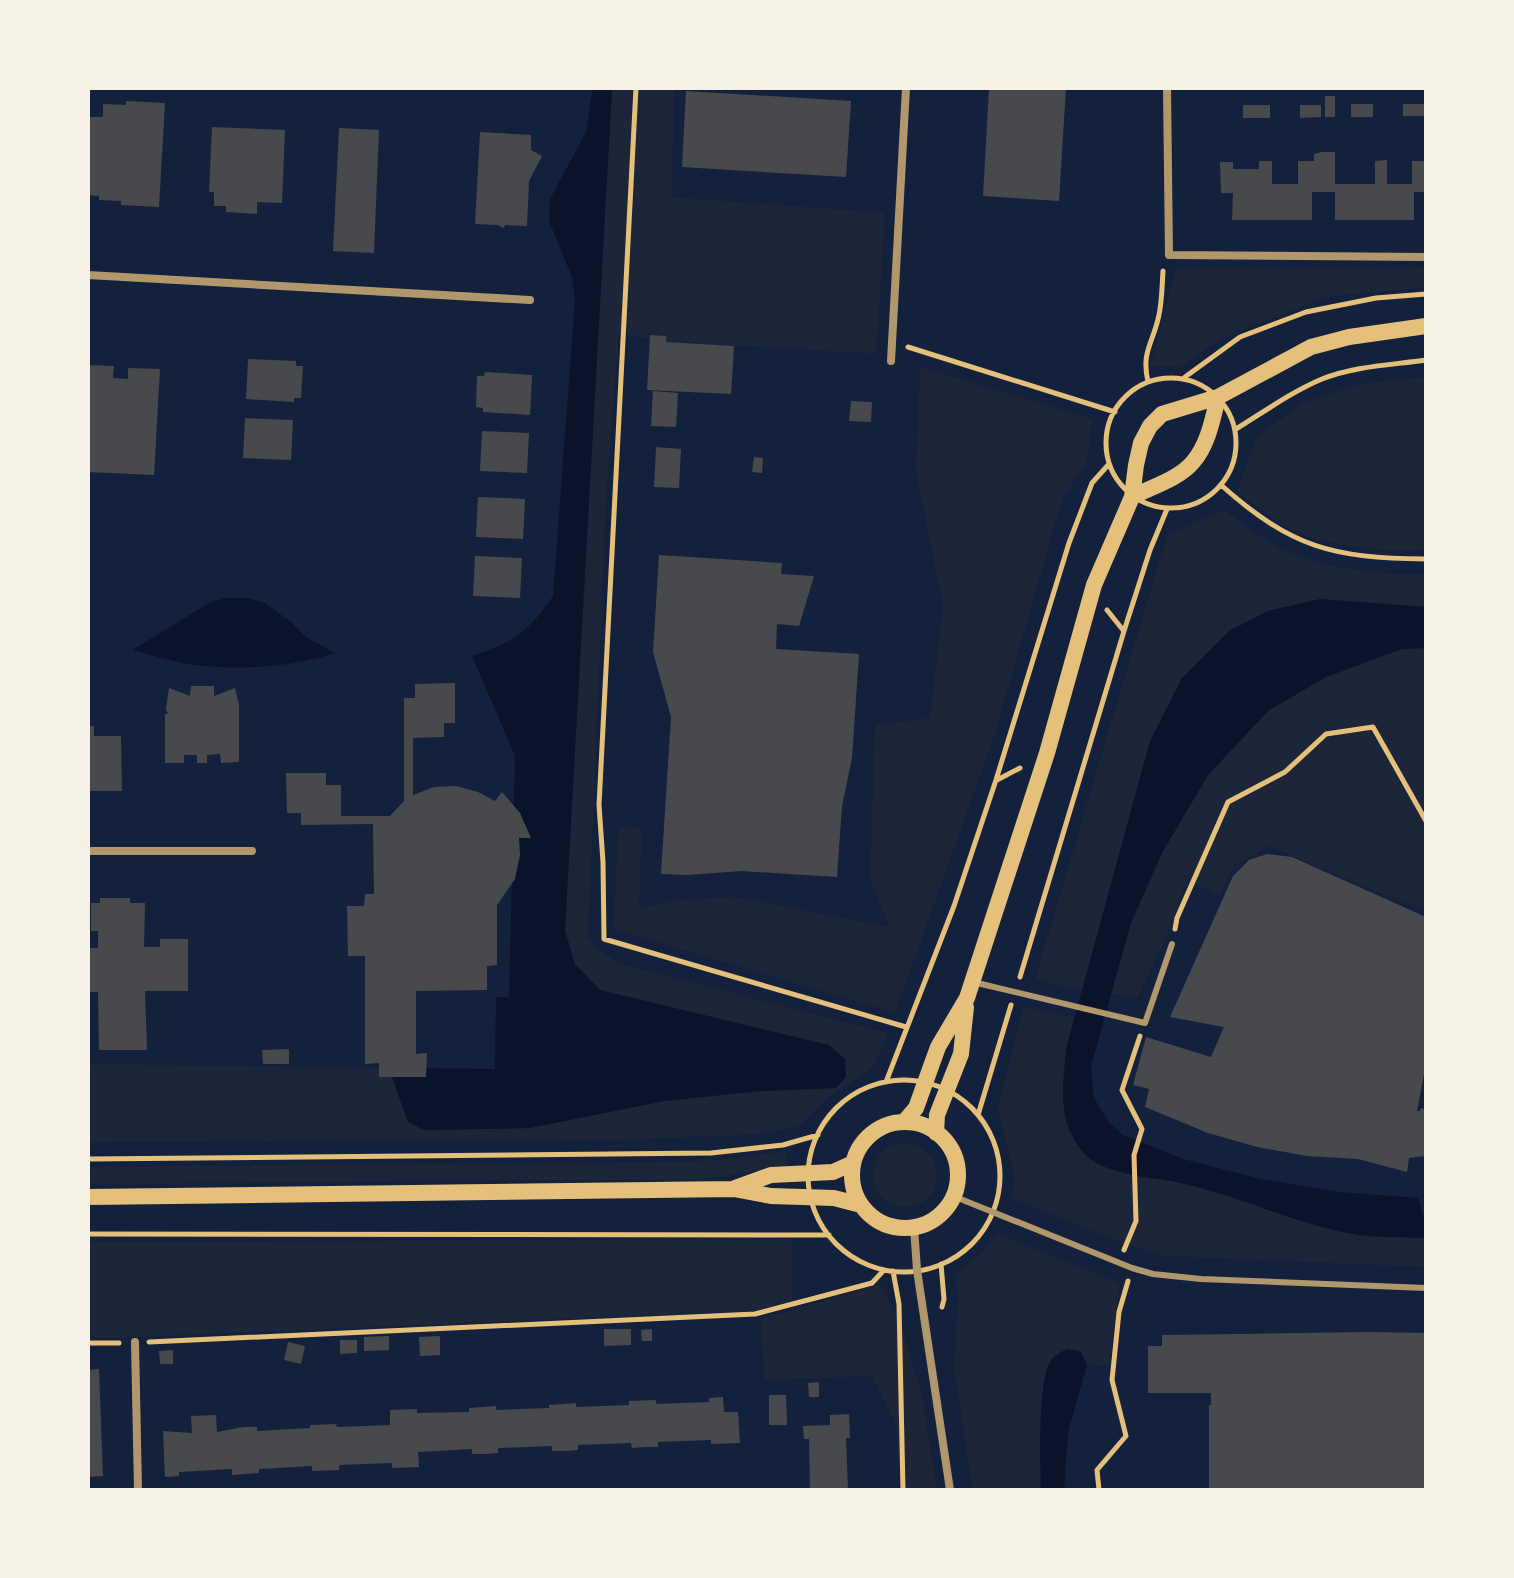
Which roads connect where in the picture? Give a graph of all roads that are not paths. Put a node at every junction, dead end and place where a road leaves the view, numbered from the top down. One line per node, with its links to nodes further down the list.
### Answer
1 (906, 88): 7 (street)
2 (1167, 88): 3 (street)
3 (1426, 257)
4 (88, 275): 5 (street)
5 (530, 300)
6 (1426, 326): 8 (main road)
7 (891, 361)
8 (1218, 397): 9 (main road); 9 (main road)
9 (1132, 497): 13 (main road)
10 (88, 851): 11 (street)
11 (252, 851)
12 (1172, 944): 13 (lane)
13 (970, 990): 14 (main road); 15 (main road)
14 (904, 1122): 15 (main road); 16 (main road)
15 (936, 1133): 18 (main road)
16 (853, 1163): 17 (main road); 20 (main road)
17 (734, 1189): 19 (main road); 20 (main road)
18 (953, 1196): 21 (main road); 22 (lane)
19 (88, 1197)
20 (861, 1205): 21 (main road)
21 (914, 1227): 25 (street)
22 (1426, 1288)
23 (135, 1342): 24 (street)
24 (138, 1490)
25 (950, 1490)

